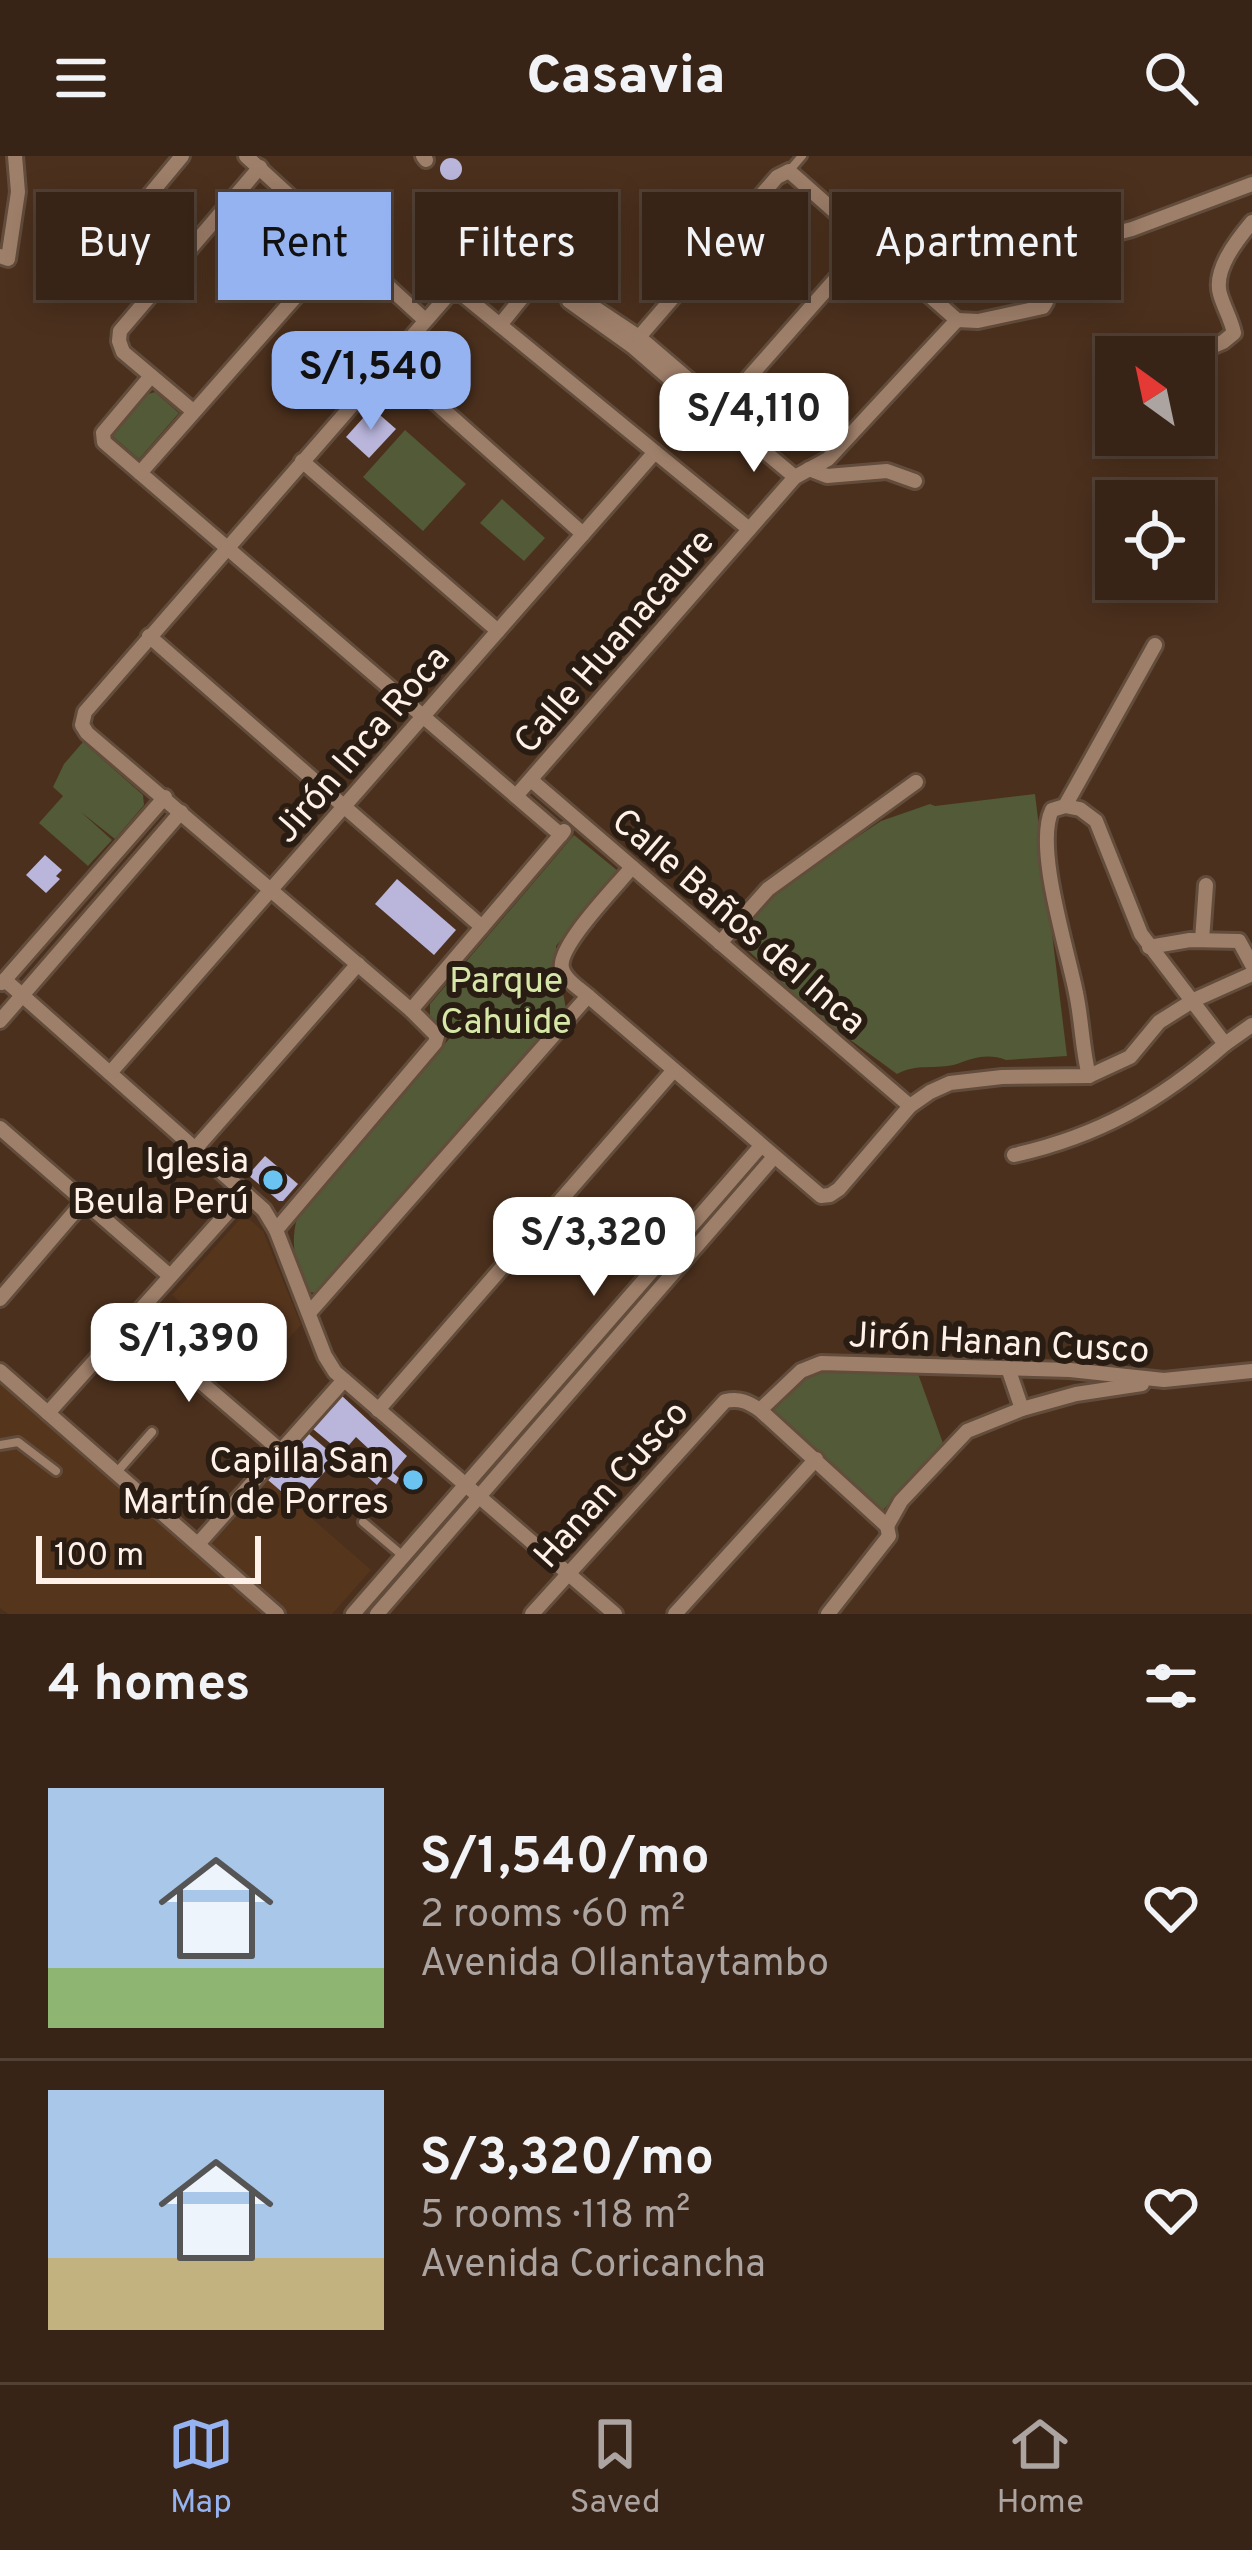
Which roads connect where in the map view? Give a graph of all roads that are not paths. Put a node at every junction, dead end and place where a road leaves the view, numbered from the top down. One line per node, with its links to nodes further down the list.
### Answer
1 (15, 156): 7 (street)
2 (182, 156): 10 (street)
3 (246, 156): 5 (street)
4 (802, 156): 6 (lane)
5 (260, 167): 11 (street); 15 (street)
6 (790, 171): 12 (street); 29 (street)
7 (18, 178): 8 (street); 16 (street)
8 (0, 181)
9 (1252, 184): 14 (street)
10 (152, 192)
11 (287, 192)
12 (832, 208)
13 (1252, 222): 30 (street)
14 (1121, 232)
15 (194, 242)
16 (0, 256)
17 (832, 282): 33 (street)
18 (391, 288): 26 (street)
19 (143, 300): 32 (street)
20 (292, 300): 34 (street)
21 (522, 300): 28 (street)
22 (571, 300): 35 (street)
23 (578, 300): 29 (street)
24 (935, 300): 27 (street)
25 (1046, 300): 27 (street)
26 (425, 320): 28 (street); 31 (street)
27 (957, 320): 39 (street, Calle Huanacaure)
28 (500, 325): 36 (street)
29 (639, 337): 33 (street)
30 (1215, 345)
31 (389, 361): 37 (street); 42 (street)
32 (151, 376): 34 (street); 38 (street, Calle Baños del Inca)
33 (722, 408): 35 (street)
34 (193, 411): 38 (street)
35 (746, 435): 39 (street)
36 (655, 452): 41 (street); 42 (street, Jirón Inca Roca)
37 (302, 461): 43 (street); 44 (street)
38 (140, 473): 43 (street, Calle Baños del Inca)
39 (802, 473): 40 (street); 41 (street, Calle Huanacaure)
40 (915, 481)
41 (749, 529): 48 (street, Calle Huanacaure)
42 (583, 534): 44 (street, Jirón Inca Roca)
43 (227, 548): 45 (street); 47 (street, Calle Baños del Inca)
44 (498, 631): 47 (street, Jirón Inca Roca)
45 (149, 636): 51 (street); 52 (street)
46 (1154, 645): 53 (street)
47 (423, 716): 50 (street, Calle Baños del Inca); 52 (street, Jirón Inca Roca)
48 (531, 780): 50 (street, Calle Huanacaure); 55 (street, Calle Baños del Inca)
49 (916, 782): 62 (street)
50 (516, 796): 56 (street, Calle Baños del Inca)
51 (165, 797): 54 (street); 67 (street)
52 (344, 806): 59 (street, Jirón Inca Roca); 60 (street)
53 (1065, 806): 63 (street); 77 (street)
54 (181, 812): 59 (street); 68 (street)
55 (575, 818): 56 (street); 57 (street, Calle Baños del Inca)
56 (561, 835): 60 (street)
57 (632, 867): 62 (street, Calle Baños del Inca); 69 (street)
58 (1206, 885): 61 (street)
59 (272, 889): 64 (street); 76 (street, Jirón Inca Roca)
60 (482, 927): 71 (street)
61 (1202, 940): 63 (street); 65 (street)
62 (720, 943): 78 (street, Calle Baños del Inca)
63 (1149, 947): 70 (street)
64 (358, 964): 71 (street); 81 (street)
65 (1252, 965)
66 (1252, 974): 70 (street)
67 (3, 983): 68 (street)
68 (22, 995): 72 (street); 76 (street)
69 (587, 996): 75 (street); 89 (street)
70 (1194, 1000): 74 (street); 77 (street)
71 (411, 1010): 86 (street)
72 (0, 1021)
73 (1252, 1025): 74 (street)
74 (1225, 1044): 82 (street)
75 (673, 1071): 80 (street); 98 (street)
76 (110, 1073): 81 (street)
77 (1089, 1076): 78 (street)
78 (910, 1106): 83 (street)
79 (0, 1128): 85 (street)
80 (760, 1147): 83 (street); 108 (street)
81 (195, 1149): 84 (street)
82 (1014, 1155)
83 (773, 1158): 109 (street)
84 (245, 1192): 86 (street); 87 (street)
85 (84, 1201): 87 (street); 88 (street)
86 (276, 1230): 89 (street)
87 (170, 1276): 90 (street)
88 (3, 1290)
89 (309, 1313): 95 (street)
90 (130, 1321): 101 (street); 104 (street)
91 (1008, 1368): 92 (street, Jirón Hanan Cusco); 99 (street); 100 (street, Jirón Hanan Cusco)
92 (1070, 1370): 96 (street, Jirón Hanan Cusco); 97 (street)
93 (0, 1371): 101 (street)
94 (1252, 1371): 96 (street, Jirón Hanan Cusco)
95 (344, 1380): 98 (street); 104 (street)
96 (1164, 1380): 97 (street)
97 (1076, 1394): 99 (street)
98 (378, 1409): 108 (street)
99 (1022, 1409): 111 (street)
100 (760, 1410): 105 (street); 114 (street, Hanan Cusco)
101 (48, 1412): 107 (street)
102 (152, 1432): 107 (lane)
103 (0, 1445): 106 (lane)
104 (281, 1451): 112 (street)
105 (816, 1459): 111 (street); 120 (street)
106 (56, 1472)
107 (116, 1473): 112 (street)
108 (466, 1485): 109 (street); 113 (street)
109 (480, 1497): 114 (street); 118 (street)
110 (363, 1522): 113 (lane)
111 (887, 1526): 121 (street)
112 (198, 1544): 116 (street)
113 (403, 1556): 117 (street)
114 (568, 1573): 115 (street, Hanan Cusco); 119 (street)
115 (537, 1612)
116 (277, 1614)
117 (353, 1614)
118 (377, 1614)
119 (615, 1614)
120 (675, 1614)
121 (828, 1614)

